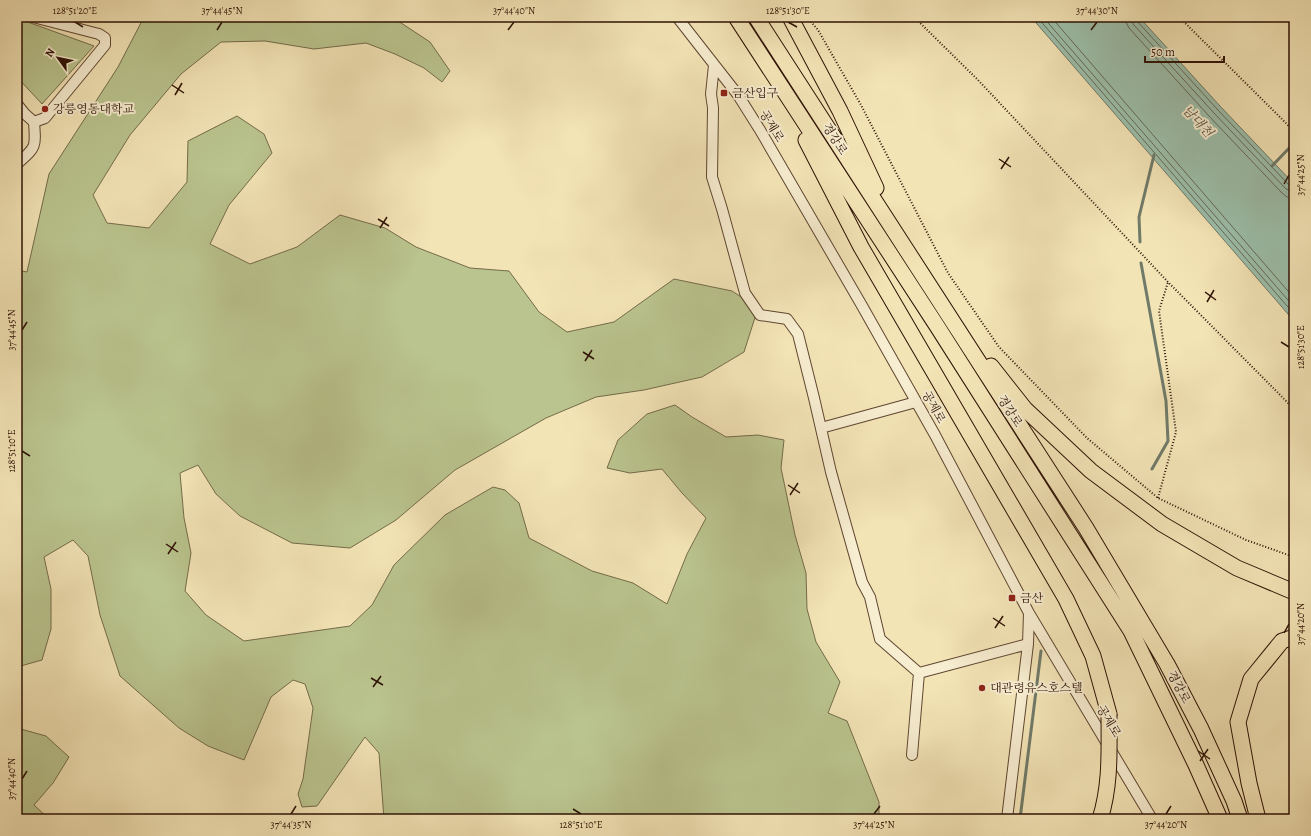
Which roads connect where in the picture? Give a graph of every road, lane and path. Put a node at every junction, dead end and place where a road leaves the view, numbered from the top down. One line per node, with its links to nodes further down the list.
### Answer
1 (33, 17): 12 (street)
2 (677, 17): 9 (street, 공제로)
3 (736, 17): 10 (highway, 경강로)
4 (756, 17): 15 (highway, 경강로)
5 (790, 17): 15 (highway)
6 (807, 17): 21 (path)
7 (914, 17): 17 (path)
8 (1179, 17): 13 (path)
9 (714, 65): 18 (street, 공제로); 20 (street)
10 (767, 65): 30 (highway, bridge); 32 (highway, 경강로)
11 (17, 104): 12 (street)
12 (34, 122): 14 (street)
13 (1294, 131)
14 (17, 164)
15 (905, 246): 16 (highway, 경강로)
16 (916, 267): 23 (highway); 33 (highway, 경강로)
17 (1168, 282): 19 (path); 21 (path)
18 (916, 402): 20 (street); 24 (street, 공제로)
19 (1294, 409)
20 (821, 428): 27 (street)
21 (1158, 498): 22 (path)
22 (1294, 557)
23 (1294, 592)
24 (1028, 612): 26 (street); 31 (street, 공제로)
25 (1294, 637): 34 (highway)
26 (1028, 644): 27 (street); 29 (street)
27 (919, 673): 28 (street)
28 (912, 755)
29 (1007, 819)
30 (1100, 819)
31 (1152, 819)
32 (1220, 819)
33 (1240, 819)
34 (1258, 819)

